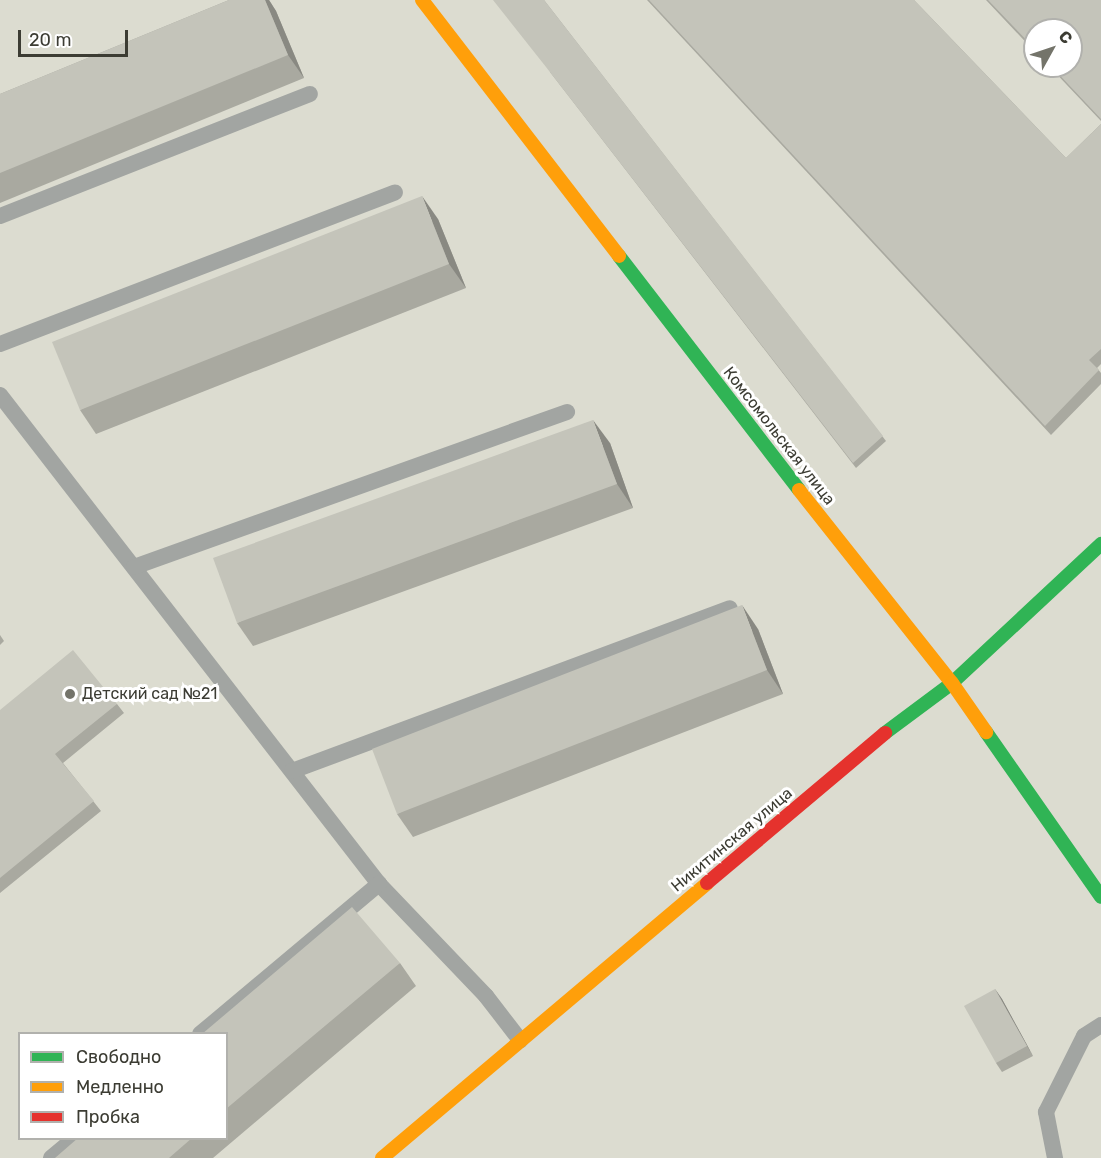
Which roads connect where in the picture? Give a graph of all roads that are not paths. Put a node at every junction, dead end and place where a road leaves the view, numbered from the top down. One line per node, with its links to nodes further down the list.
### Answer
1 (422, 0): 11 (street, Комсомольская улица)
2 (310, 94): 4 (lane)
3 (395, 192): 5 (lane)
4 (0, 216)
5 (0, 344)
6 (0, 395): 9 (lane)
7 (567, 412): 9 (lane)
8 (1101, 544): 11 (street, Никитинская улица)
9 (134, 567): 12 (lane)
10 (730, 608): 12 (lane)
11 (952, 683): 14 (street, Комсомольская улица); 17 (street, Никитинская улица)
12 (292, 771): 13 (lane)
13 (379, 884): 16 (lane); 17 (lane)
14 (1101, 897)
15 (1101, 1025): 21 (lane)
16 (202, 1032)
17 (520, 1040): 20 (street, Никитинская улица)
18 (73, 1140): 19 (lane)
19 (51, 1158)
20 (382, 1158)
21 (1055, 1158)

